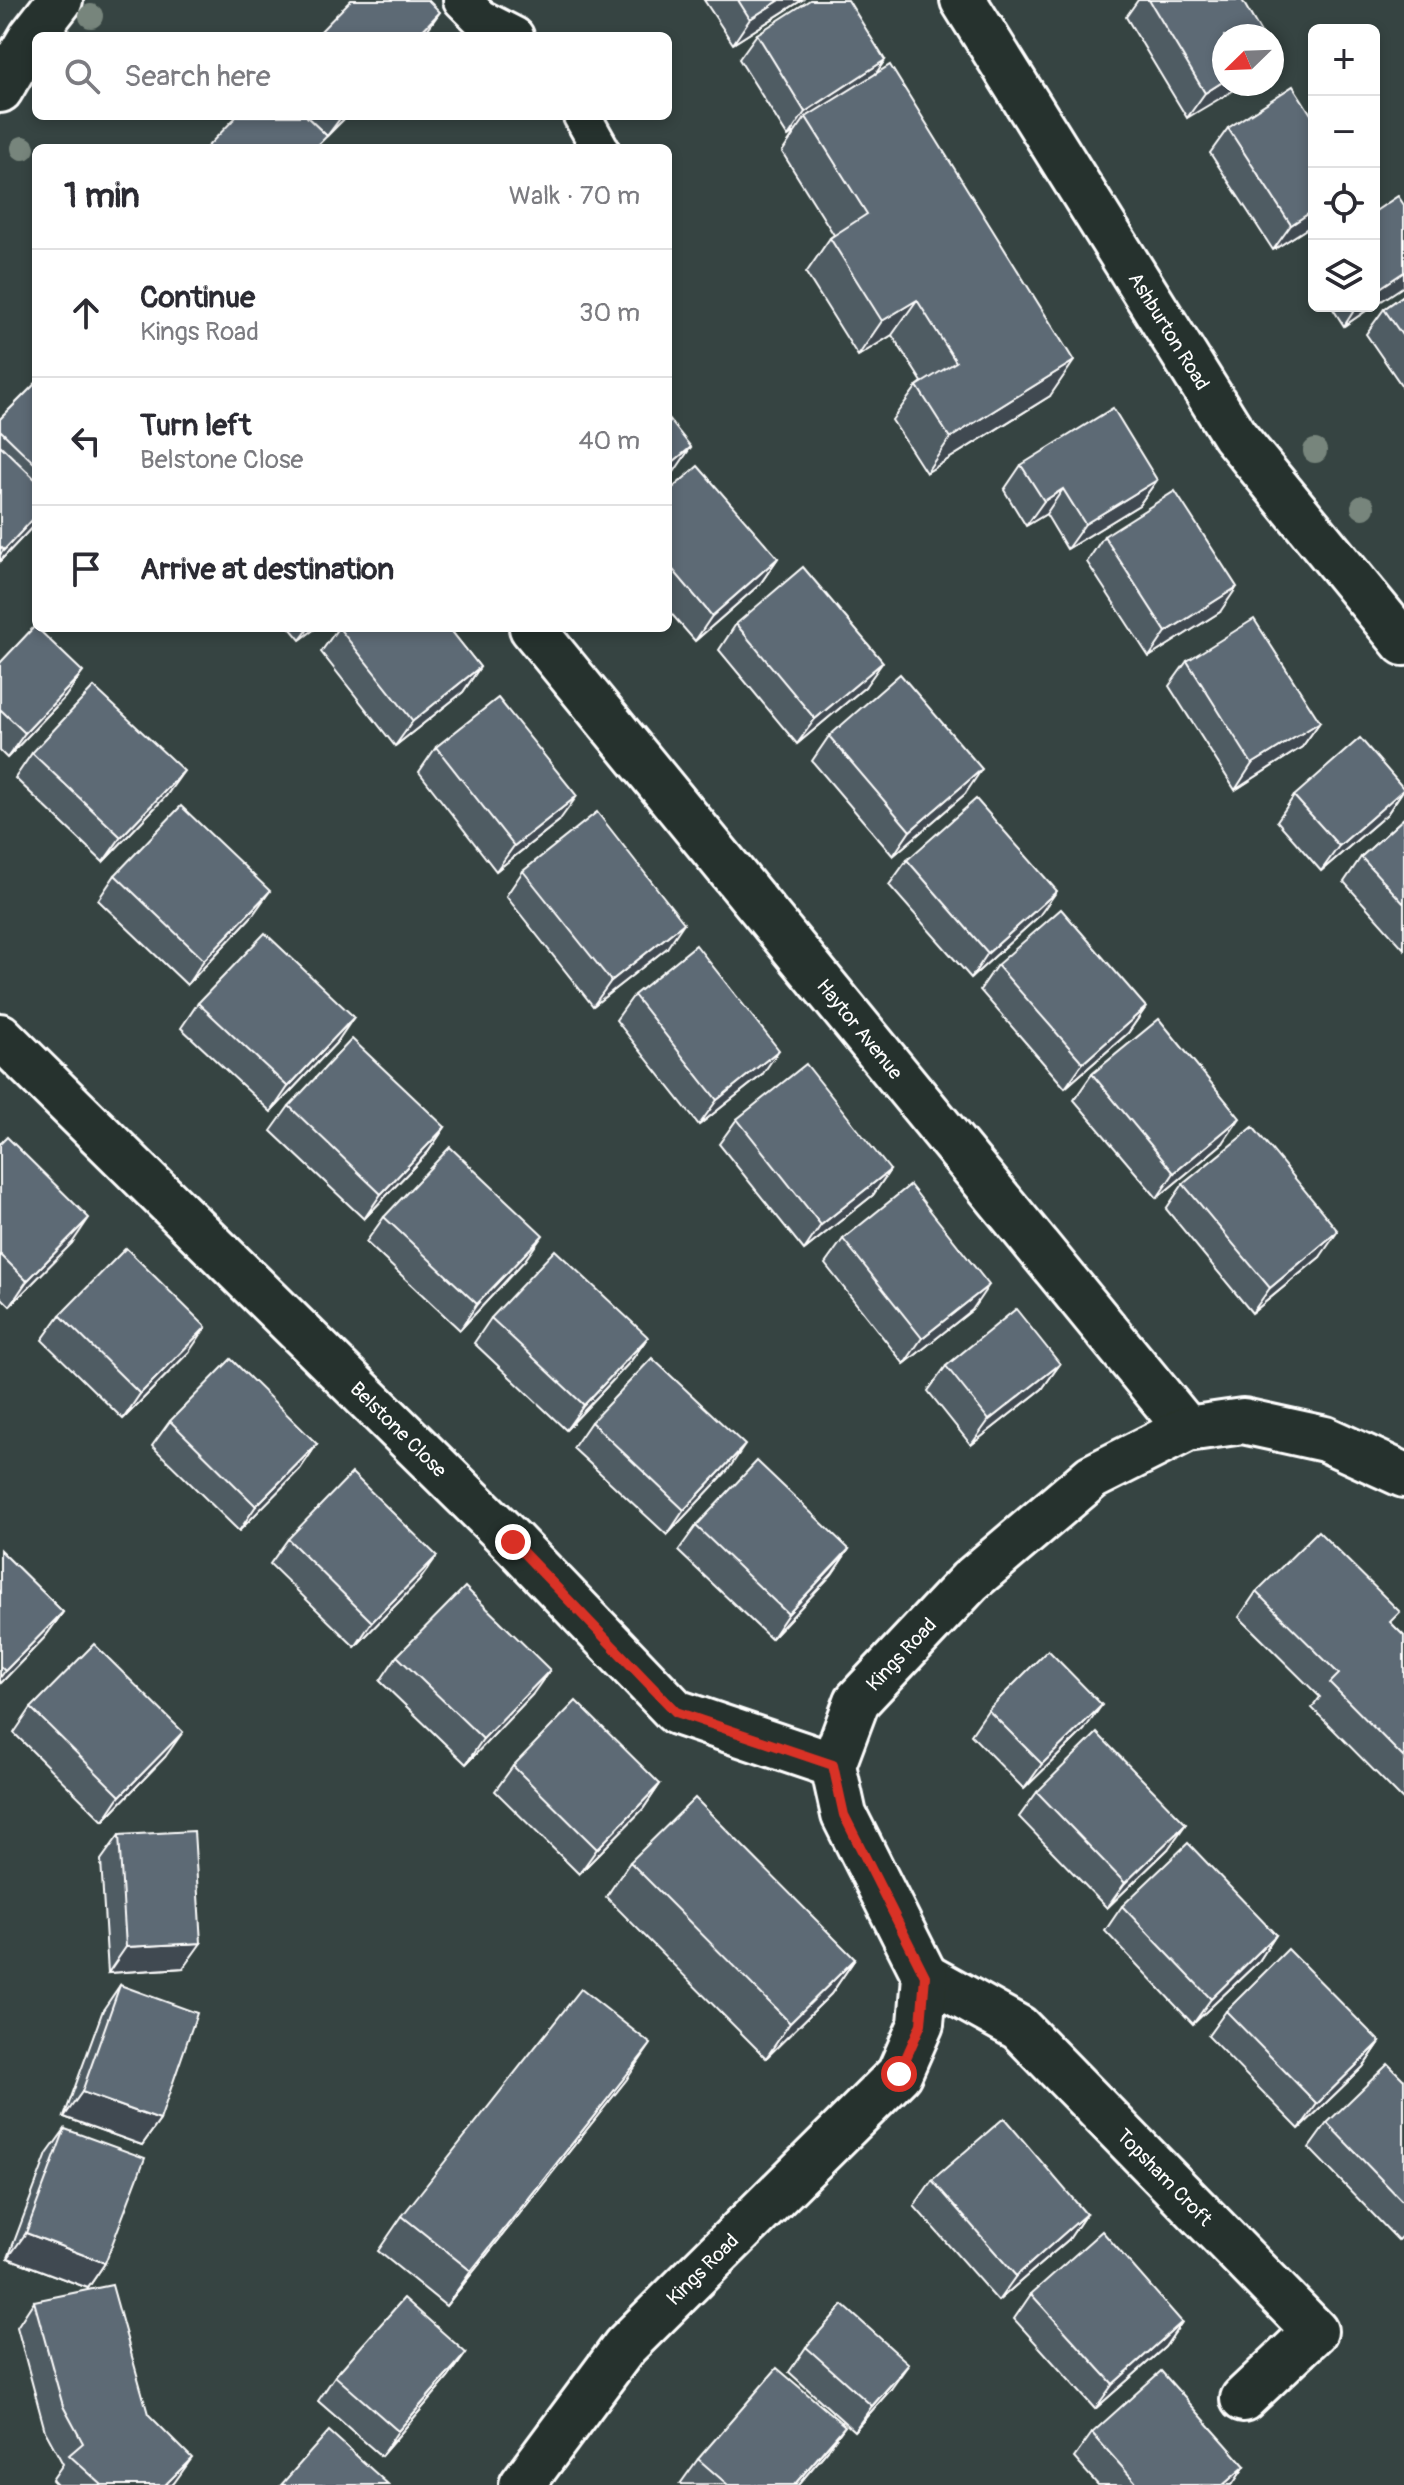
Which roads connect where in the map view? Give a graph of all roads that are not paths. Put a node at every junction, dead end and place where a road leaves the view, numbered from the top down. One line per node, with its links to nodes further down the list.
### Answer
1 (60, 0): 4 (street)
2 (462, 0): 5 (lane)
3 (963, 0): 11 (street, Ashburton Road)
4 (35, 32)
5 (507, 32)
6 (32, 36): 7 (street)
7 (0, 90)
8 (584, 120): 9 (lane)
9 (598, 144)
10 (535, 632): 13 (street, Haytor Avenue)
11 (1404, 643)
12 (0, 1036): 15 (street, Belstone Close)
13 (1187, 1429): 14 (street, Kings Road); 15 (street, Kings Road)
14 (1404, 1475)
15 (833, 1765): 16 (street)
16 (925, 1976): 17 (street, Topsham Croft); 18 (street, Kings Road)
17 (1243, 2399)
18 (522, 2485)

